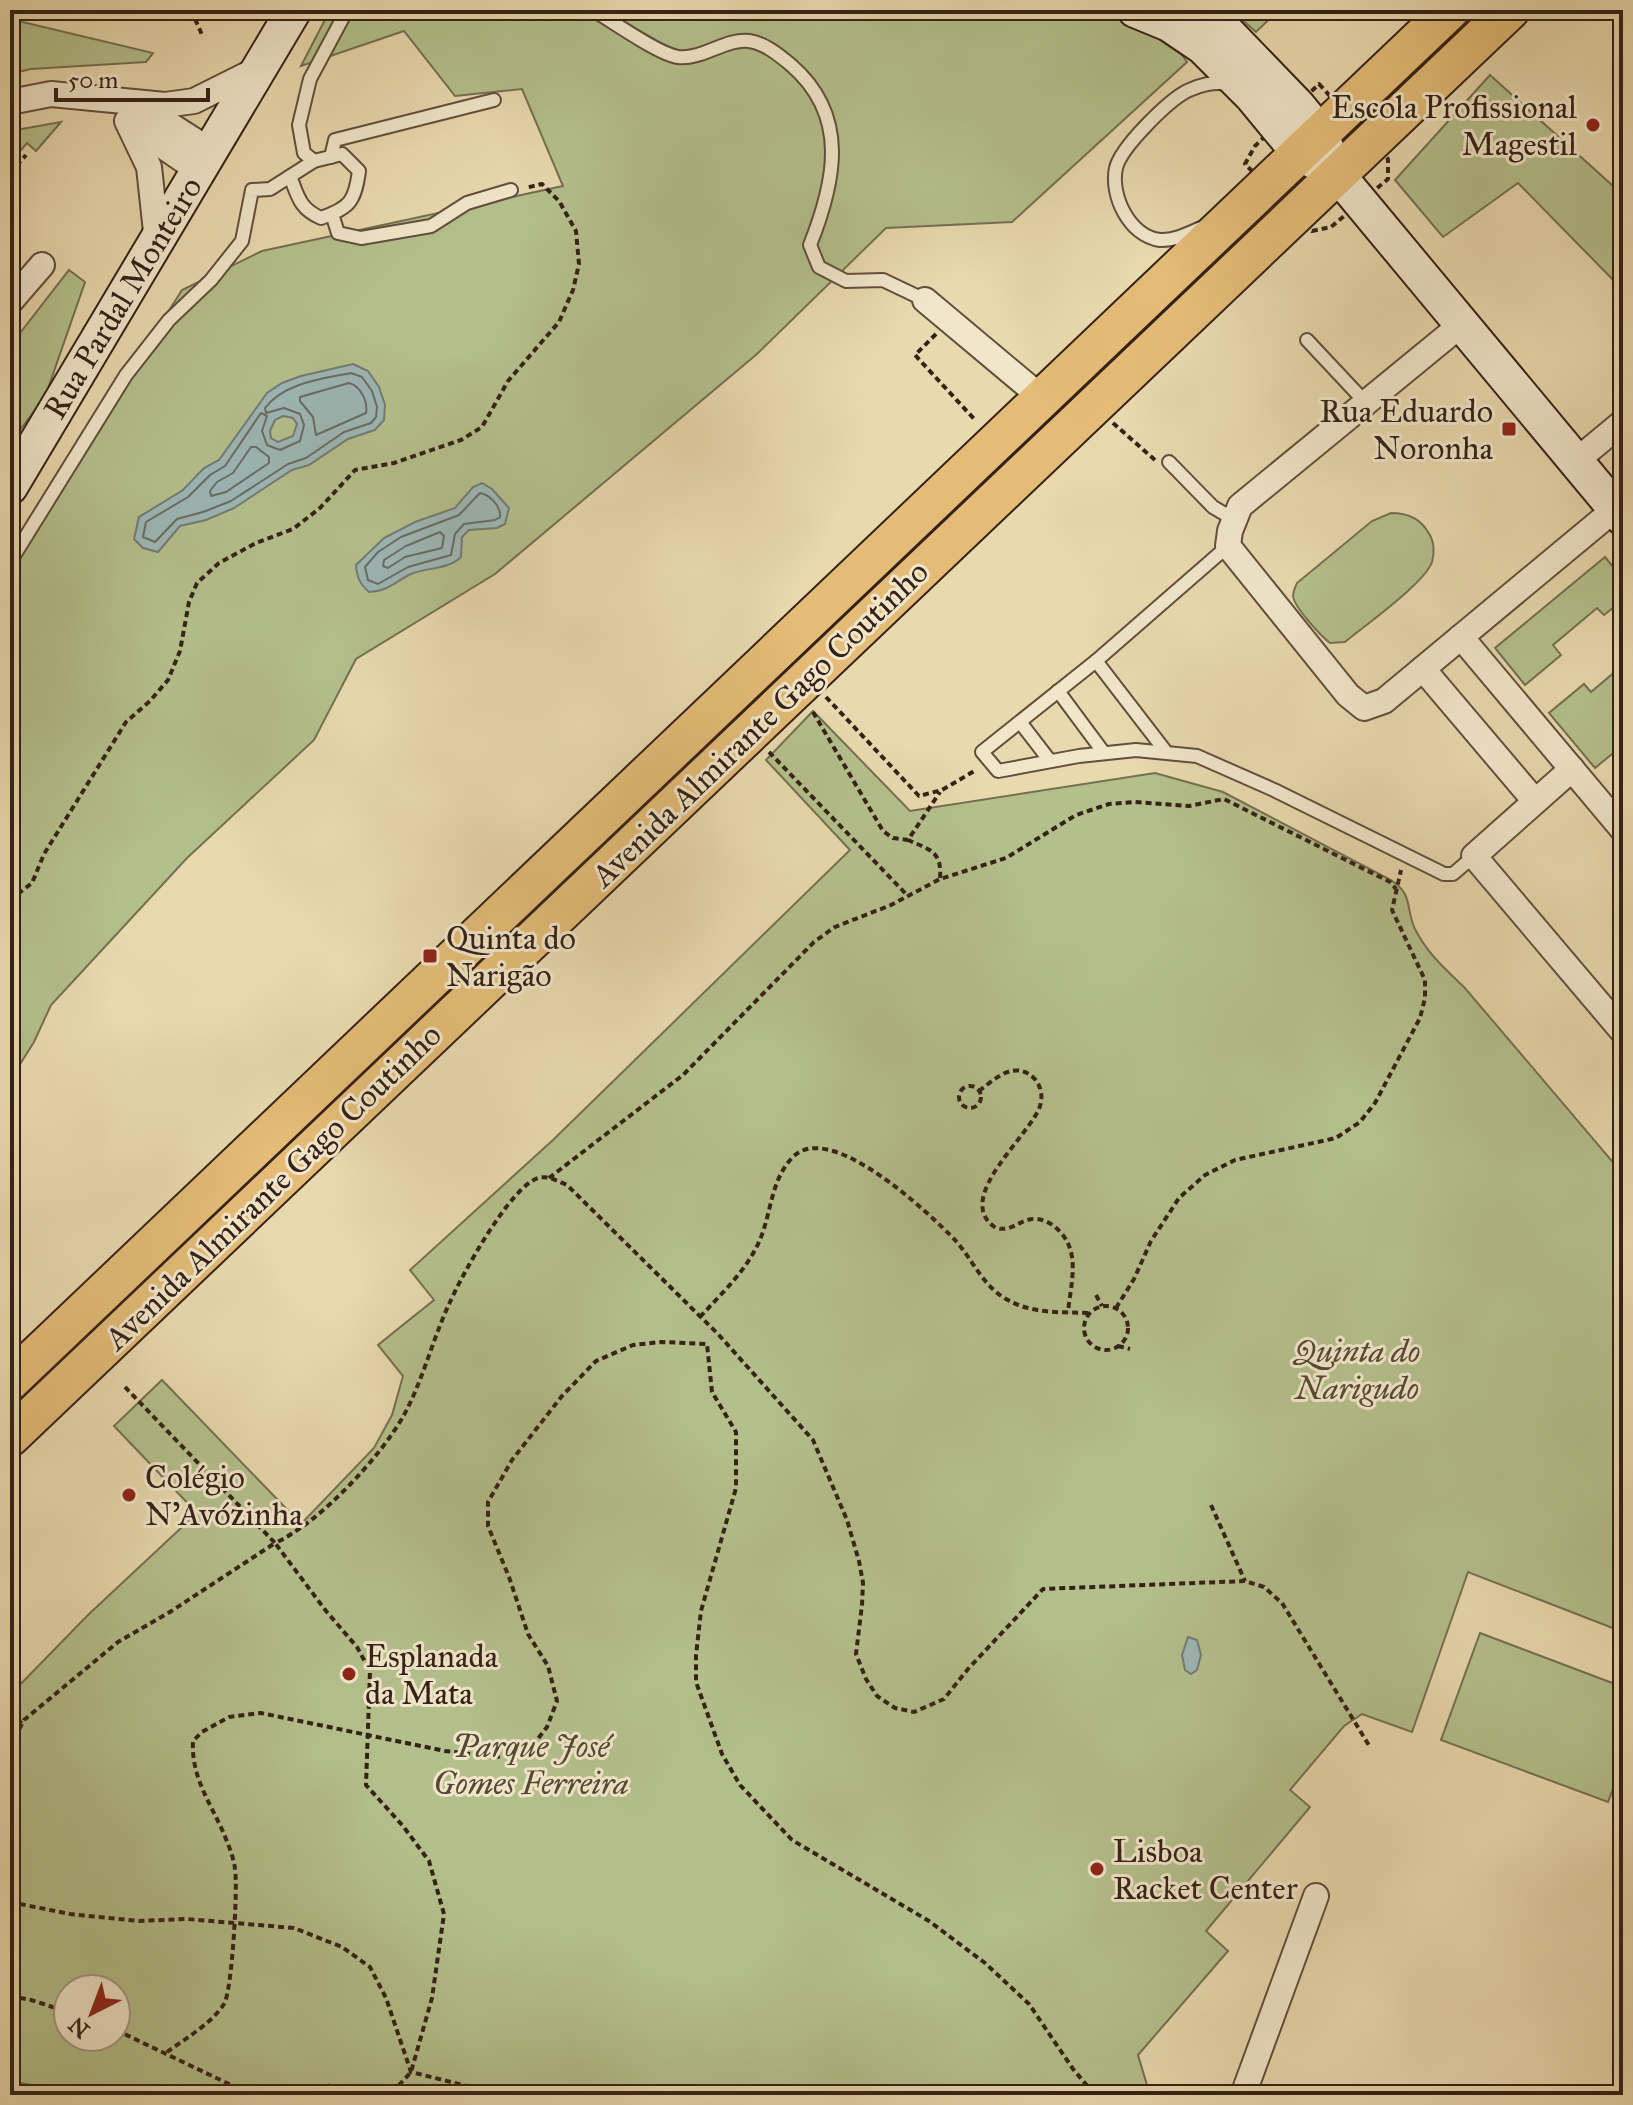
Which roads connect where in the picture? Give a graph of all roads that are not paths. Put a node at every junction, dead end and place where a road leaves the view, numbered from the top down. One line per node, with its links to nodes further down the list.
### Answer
1 (294, 10): 8 (street, Rua Pardal Monteiro)
2 (347, 10): 16 (lane)
3 (593, 10): 24 (lane)
4 (1135, 10): 9 (street)
5 (1199, 10): 13 (street)
6 (1450, 10): 13 (main road, Avenida Almirante Gago Coutinho)
7 (1510, 10): 17 (main road, Avenida Almirante Gago Coutinho)
8 (260, 68): 12 (street); 15 (street, Rua Pardal Monteiro)
9 (1251, 95): 13 (street); 21 (lane)
10 (494, 100): 14 (lane)
11 (10, 102): 12 (street)
12 (132, 112): 15 (street); 22 (street)
13 (1310, 143): 17 (street); 21 (main road, Avenida Almirante Gago Coutinho)
14 (331, 157): 16 (lane); 20 (lane)
15 (205, 161): 22 (street, Rua Pardal Monteiro)
16 (314, 161): 18 (lane)
17 (1337, 174): 26 (street); 51 (main road, Avenida Almirante Gago Coutinho)
18 (290, 176): 20 (lane); 37 (lane)
19 (511, 190): 20 (lane)
20 (332, 214)
21 (1231, 218): 28 (main road, Avenida Almirante Gago Coutinho)
22 (158, 242): 33 (street, Rua Pardal Monteiro)
23 (42, 265): 25 (street)
24 (925, 300): 28 (street)
25 (10, 302)
26 (1462, 324): 29 (street); 31 (street)
27 (1307, 340): 29 (lane)
28 (1042, 398): 50 (main road, Avenida Almirante Gago Coutinho)
29 (1366, 403): 35 (street)
30 (1623, 422): 31 (street)
31 (1576, 461): 34 (street)
32 (1169, 462): 35 (lane)
33 (10, 487)
34 (1619, 513): 38 (street)
35 (1235, 520): 36 (street)
36 (1228, 546): 39 (lane); 40 (street)
37 (10, 562)
38 (1461, 637): 40 (street); 46 (street)
39 (1096, 661): 41 (lane); 43 (lane)
40 (1423, 669): 47 (street)
41 (1058, 691): 42 (lane); 44 (lane)
42 (1020, 722): 45 (lane); 45 (lane)
43 (1166, 752): 44 (lane); 49 (lane)
44 (1104, 753): 45 (lane)
45 (1050, 761)
46 (1572, 769): 47 (street); 48 (street)
47 (1534, 800): 49 (street)
48 (1623, 830)
49 (1474, 856): 53 (street)
50 (433, 978): 51 (main road); 52 (main road, Avenida Almirante Gago Coutinho)
51 (462, 1007): 54 (main road, Avenida Almirante Gago Coutinho)
52 (401, 1009): 54 (main road); 55 (main road, Avenida Almirante Gago Coutinho)
53 (1623, 1032)
54 (430, 1038): 56 (main road, Avenida Almirante Gago Coutinho)
55 (10, 1381)
56 (10, 1437)
57 (1316, 1896): 58 (street)
58 (1243, 2095)

